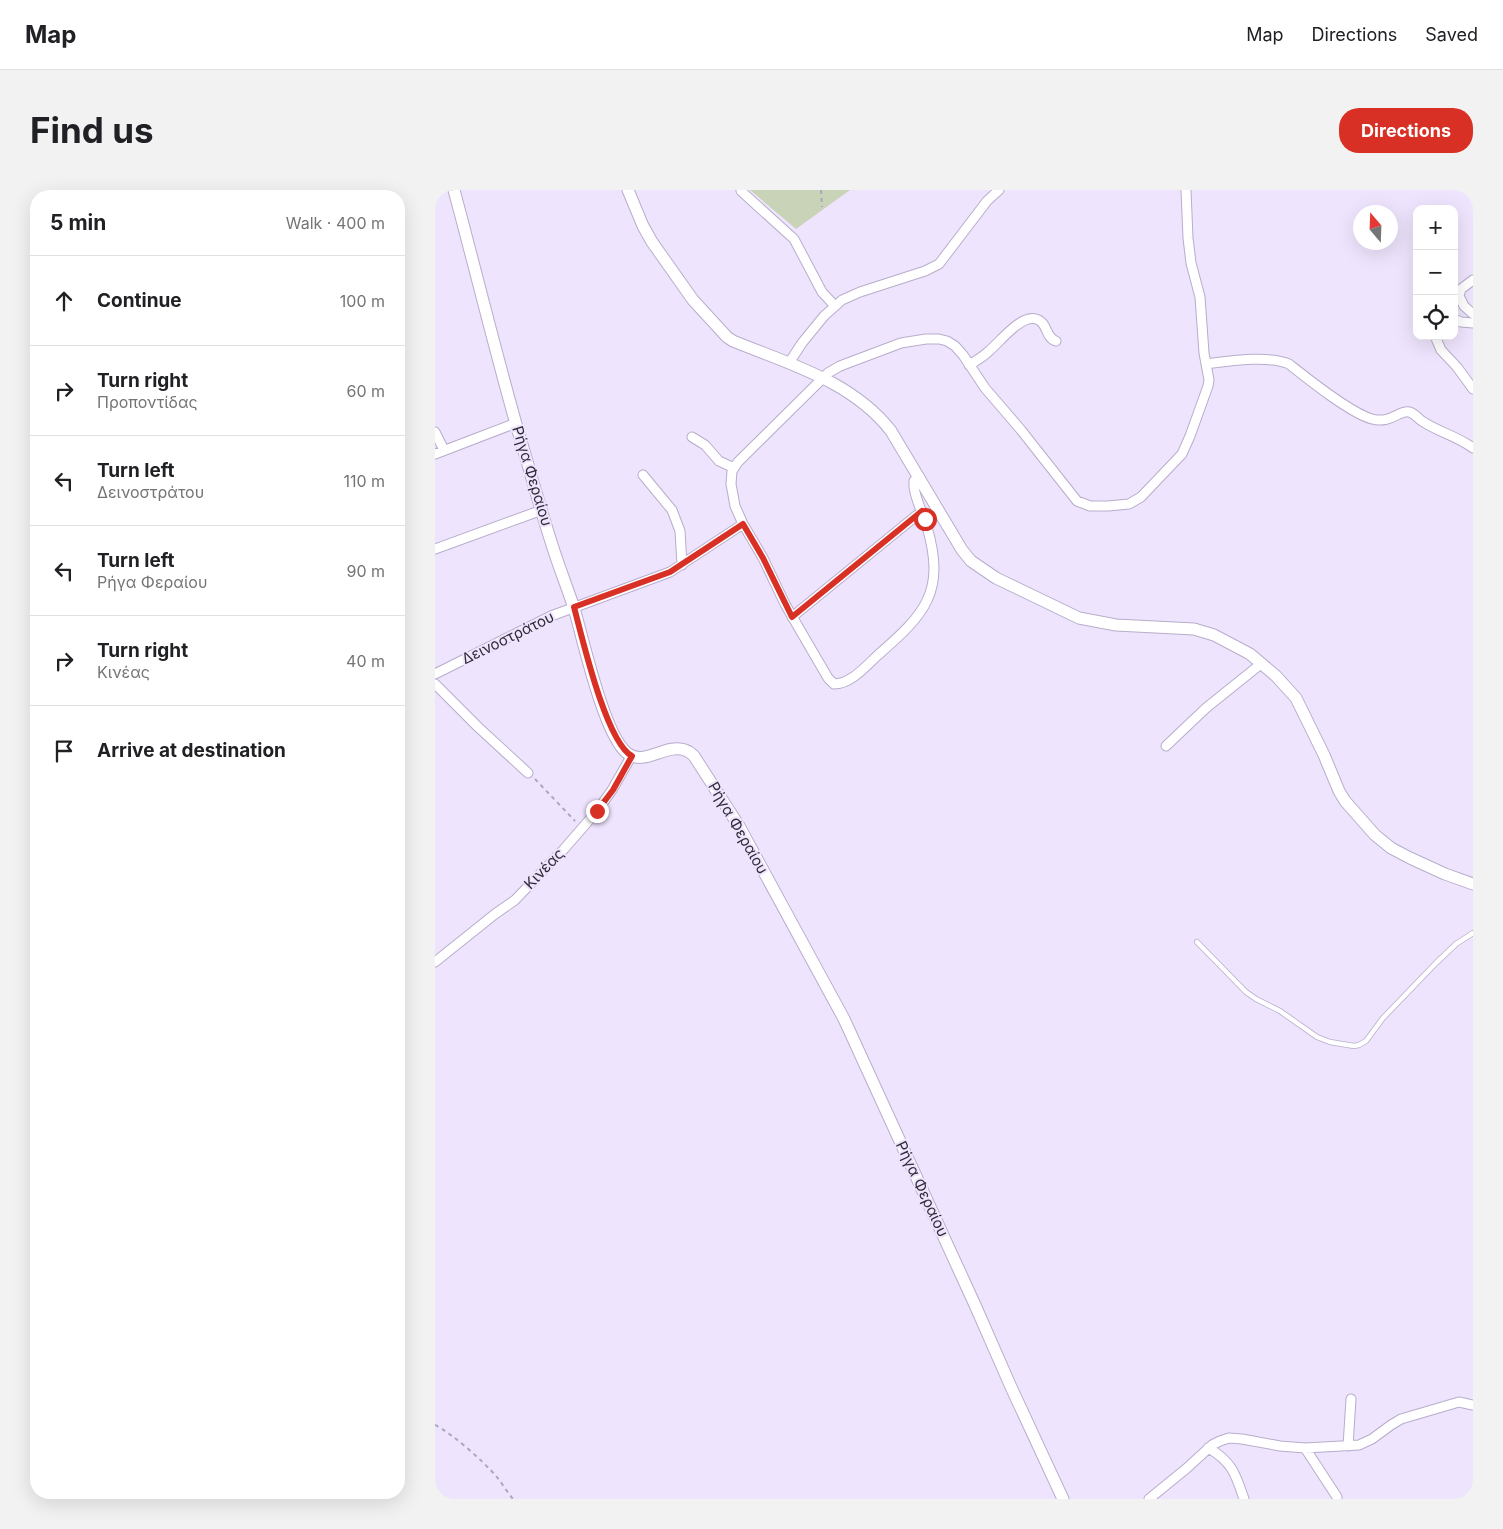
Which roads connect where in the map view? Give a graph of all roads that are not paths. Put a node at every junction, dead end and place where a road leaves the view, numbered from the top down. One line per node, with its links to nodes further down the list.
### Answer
1 (454, 190): 18 (street, Ρήγα Φεραίου)
2 (627, 190): 13 (street)
3 (999, 190): 7 (street)
4 (1186, 190): 14 (street)
5 (741, 191): 7 (street)
6 (1473, 280): 8 (street)
7 (835, 305): 13 (street)
8 (1473, 314)
9 (1458, 321): 10 (street)
10 (1473, 323)
11 (1437, 340): 17 (street)
12 (1056, 341): 15 (street)
13 (789, 363): 16 (street)
14 (1206, 364): 15 (street); 21 (street)
15 (969, 365): 16 (street)
16 (823, 377): 23 (street); 25 (street)
17 (1473, 389)
18 (516, 423): 22 (street); 26 (street, Ρήγα Φεραίου)
19 (435, 432): 22 (street)
20 (692, 437): 23 (street)
21 (1473, 448)
22 (439, 452)
23 (733, 469): 28 (street)
24 (643, 476): 30 (street)
25 (919, 476): 27 (street); 33 (street)
26 (542, 510): 29 (street); 31 (street, Ρήγα Φεραίου)
27 (922, 511): 32 (street); 32 (street)
28 (743, 524): 30 (street, Δεινοστράτου); 32 (street)
29 (435, 549)
30 (682, 564): 31 (street, Δεινοστράτου)
31 (574, 607): 34 (street, Δεινοστράτου); 37 (street, Ρήγα Φεραίου)
32 (792, 617)
33 (1262, 663): 36 (street); 39 (street)
34 (435, 674)
35 (435, 684): 38 (street)
36 (1167, 746)
37 (632, 756): 42 (street, Κινέας); 49 (street, Ρήγα Φεραίου)
38 (528, 773)
39 (1473, 884)
40 (1473, 933): 41 (lane)
41 (1197, 942)
42 (435, 962)
43 (1351, 1399): 45 (street)
44 (1473, 1405): 45 (street)
45 (1348, 1446): 47 (street)
46 (1208, 1448): 47 (street); 50 (street); 51 (street)
47 (1305, 1448): 48 (street)
48 (1337, 1497)
49 (1063, 1499)
50 (1149, 1499)
51 (1244, 1499)

